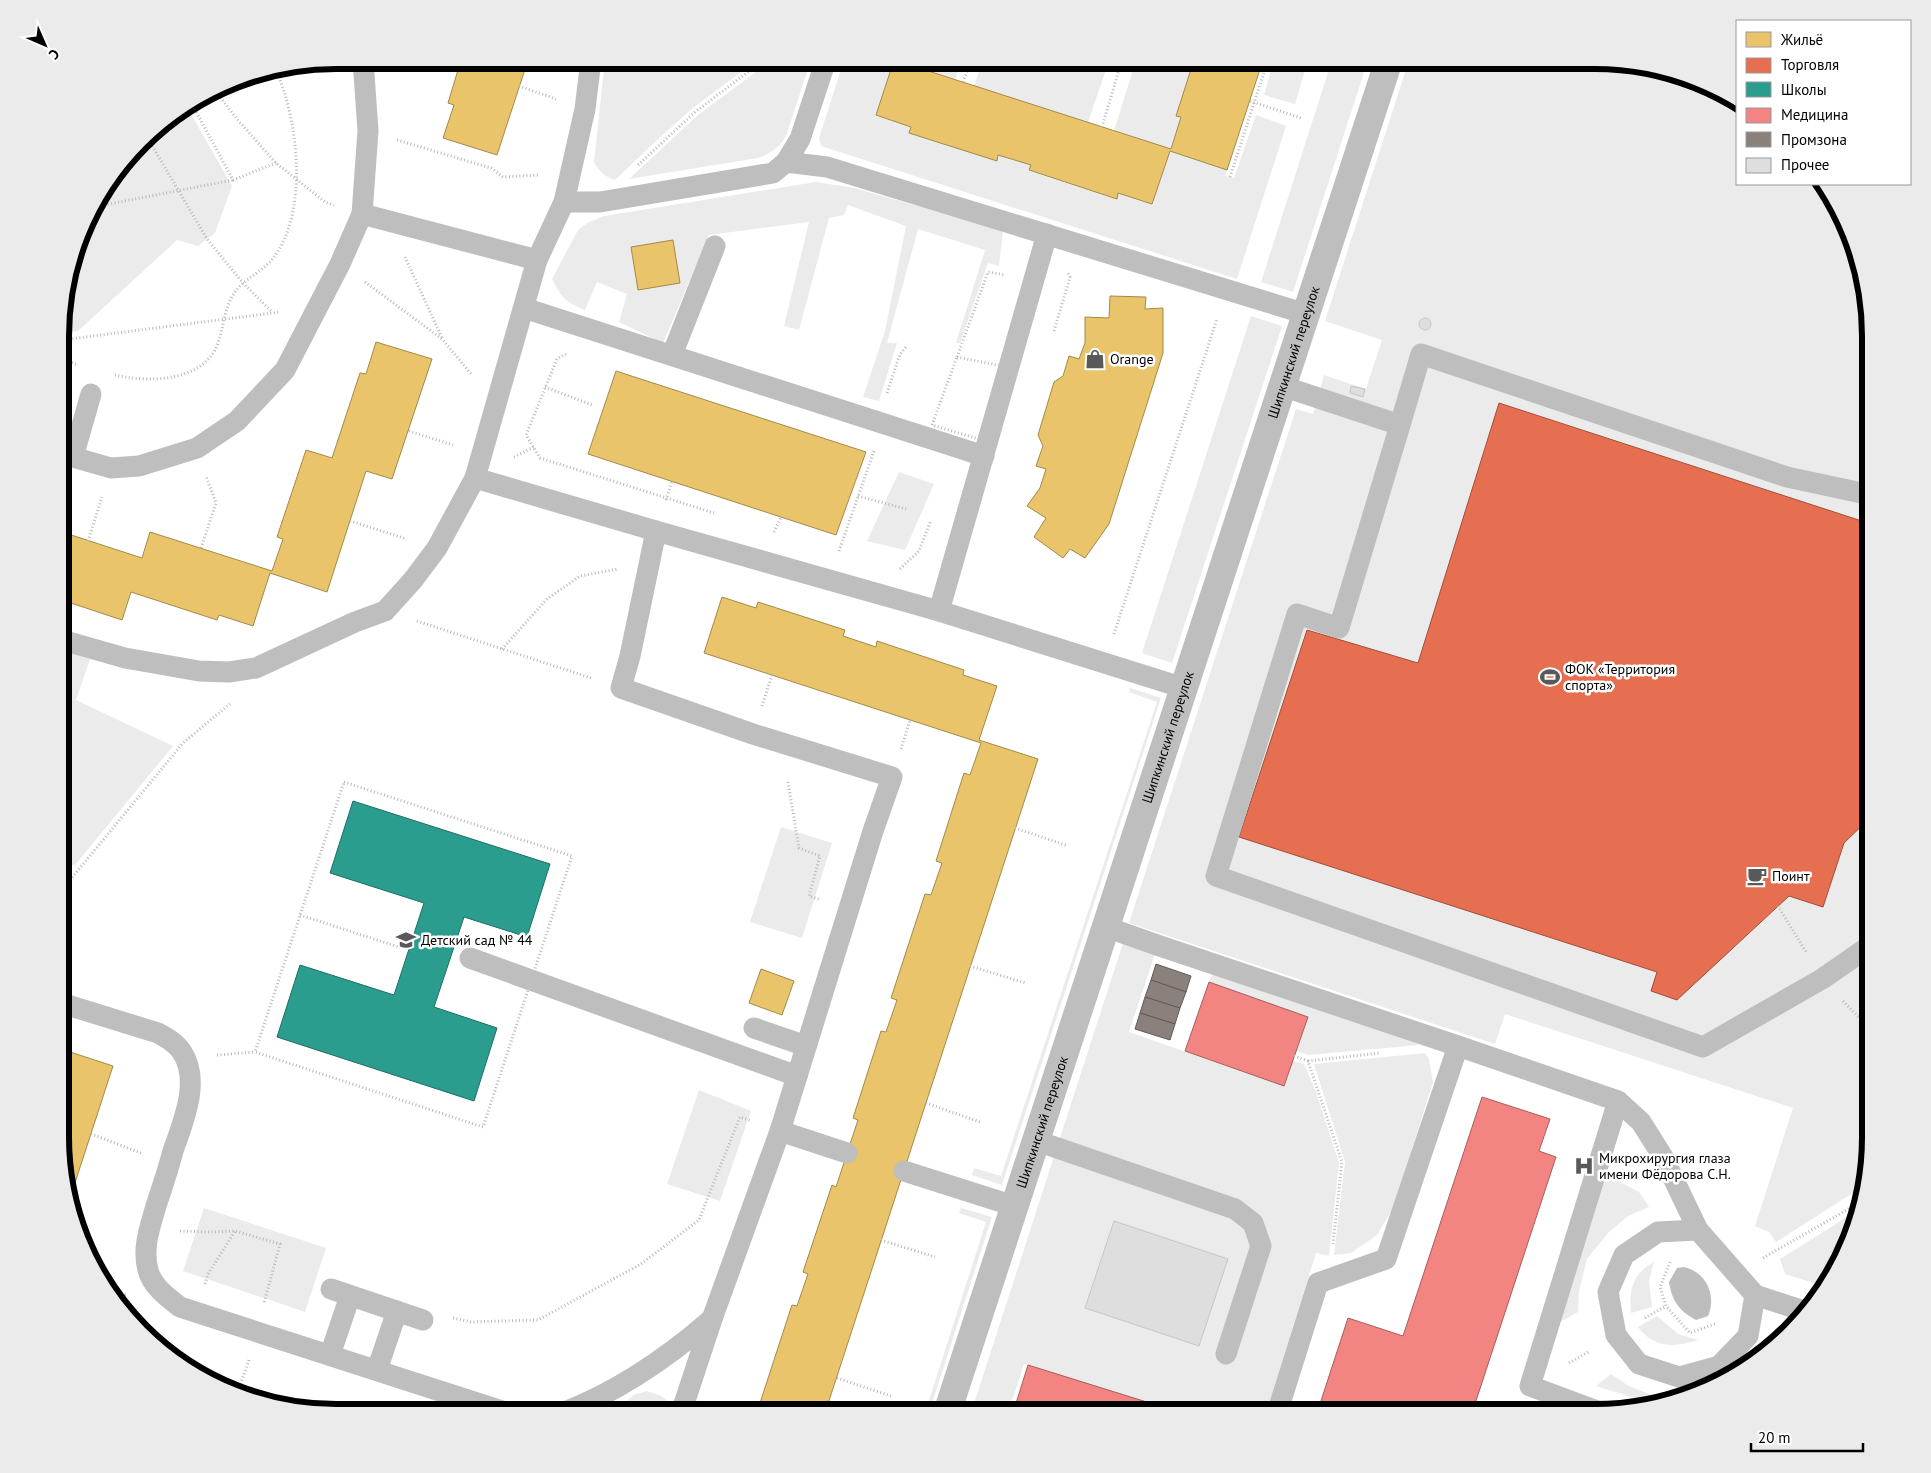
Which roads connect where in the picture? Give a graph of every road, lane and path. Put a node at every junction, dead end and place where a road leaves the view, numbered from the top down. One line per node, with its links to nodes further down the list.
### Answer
1 (364, 69): 18 (lane)
2 (590, 69): 14 (lane)
3 (752, 69): 28 (path)
4 (823, 69): 20 (lane)
5 (968, 69): 10 (path)
6 (1118, 69): 17 (path)
7 (1265, 69): 13 (path)
8 (1385, 69): 42 (street, Шипкинский переулок)
9 (278, 75): 25 (path)
10 (963, 82)
11 (519, 86): 14 (path)
12 (219, 96): 21 (path)
13 (1252, 102): 16 (path); 23 (path)
14 (585, 108): 22 (lane)
15 (195, 109): 24 (path)
16 (1301, 118)
17 (1102, 127)
18 (368, 131): 22 (path); 30 (lane)
19 (151, 143): 26 (path)
20 (786, 162): 28 (lane); 32 (lane)
21 (276, 163): 24 (path); 25 (path)
22 (572, 173): 27 (lane)
23 (1230, 177)
24 (233, 180): 26 (path)
25 (296, 180): 30 (path); 37 (path)
26 (179, 190): 29 (path); 37 (path)
27 (564, 202): 28 (lane); 35 (lane)
28 (600, 202)
29 (103, 205)
30 (362, 214): 31 (lane); 36 (lane)
31 (389, 222): 35 (lane); 46 (path)
32 (1020, 226): 33 (lane); 48 (path)
33 (1047, 234): 38 (lane); 64 (lane)
34 (714, 246): 47 (lane)
35 (538, 260): 40 (lane)
36 (340, 264): 39 (lane); 46 (path)
37 (243, 283): 41 (path); 43 (path)
38 (1227, 290): 42 (lane); 86 (path)
39 (317, 307): 41 (path); 60 (lane)
40 (524, 308): 44 (lane); 55 (lane)
41 (272, 313): 43 (path)
42 (1306, 314): 52 (street, Шипкинский переулок)
43 (224, 318): 45 (path); 51 (path)
44 (565, 321): 47 (lane); 53 (path)
45 (69, 339)
46 (442, 339): 55 (path)
47 (672, 355): 57 (lane)
48 (957, 357)
49 (69, 361): 50 (path)
50 (82, 366)
51 (107, 373)
52 (1282, 386): 58 (lane); 90 (street, Шипкинский переулок)
53 (546, 387): 56 (path); 71 (path)
54 (91, 394): 61 (lane)
55 (497, 405): 62 (lane)
56 (592, 406)
57 (883, 423): 64 (lane); 68 (path)
58 (1400, 425): 67 (lane); 102 (lane)
59 (409, 431): 62 (path)
60 (197, 448): 65 (lane); 77 (path)
61 (69, 453)
62 (482, 454): 66 (lane)
63 (69, 456): 65 (lane)
64 (984, 456): 83 (lane)
65 (111, 468): 76 (path)
66 (475, 478): 74 (lane); 78 (lane)
67 (1862, 493)
68 (858, 496): 69 (path); 79 (path)
69 (906, 509)
70 (933, 514): 81 (path)
71 (720, 515)
72 (350, 521): 78 (path)
73 (765, 530): 75 (path)
74 (656, 531): 80 (lane); 83 (lane)
75 (783, 535)
76 (88, 540)
77 (201, 548)
78 (437, 548): 82 (lane)
79 (847, 556)
80 (648, 563): 85 (path); 89 (lane)
81 (897, 571)
82 (385, 610): 85 (path); 87 (lane)
83 (939, 611): 86 (lane)
84 (69, 642): 87 (lane)
85 (502, 649): 89 (path)
86 (1105, 663): 90 (lane)
87 (256, 668): 96 (path)
88 (772, 675): 91 (path)
89 (621, 688): 98 (lane)
90 (1184, 688): 100 (street, Шипкинский переулок)
91 (760, 713)
92 (788, 782): 98 (path)
93 (1015, 828): 94 (path)
94 (1068, 846)
95 (69, 874): 96 (path)
96 (72, 878): 97 (path)
97 (69, 882)
98 (848, 911): 109 (lane)
99 (300, 915): 101 (path); 105 (path); 111 (path)
100 (1106, 926): 110 (lane); 120 (street, Шипкинский переулок)
101 (402, 948)
102 (1862, 951)
103 (470, 958): 105 (lane)
104 (970, 966): 106 (path)
105 (532, 980): 111 (path); 114 (lane)
106 (1025, 983)
107 (69, 1005): 122 (lane)
108 (754, 1028): 109 (lane)
109 (806, 1046): 114 (lane)
110 (1458, 1046): 115 (lane); 132 (lane)
111 (255, 1052): 112 (path)
112 (223, 1053)
113 (1294, 1056): 132 (path)
114 (797, 1076): 118 (lane)
115 (1618, 1101): 127 (lane); 152 (lane)
116 (926, 1103): 117 (path)
117 (980, 1122)
118 (780, 1131): 121 (lane); 137 (lane); 138 (path)
119 (91, 1134): 122 (path)
120 (1037, 1141): 124 (street, Шипкинский переулок); 140 (lane)
121 (847, 1153)
122 (170, 1164): 126 (lane)
123 (904, 1171): 124 (lane)
124 (1014, 1206): 150 (street, Шипкинский переулок)
125 (1853, 1207): 131 (path)
126 (150, 1229): 128 (path); 136 (lane)
127 (1698, 1230): 131 (lane); 133 (path); 133 (lane)
128 (235, 1231): 136 (path); 139 (path)
129 (881, 1240): 130 (path)
130 (935, 1257)
131 (1736, 1274): 133 (lane)
132 (1330, 1279): 151 (lane)
133 (1755, 1295): 134 (lane)
134 (1799, 1309)
135 (397, 1311): 138 (lane); 141 (lane); 144 (lane)
136 (197, 1312): 139 (lane)
137 (712, 1319): 148 (lane); 149 (lane)
138 (423, 1320)
139 (258, 1332): 141 (lane)
140 (1226, 1354)
141 (330, 1355): 144 (lane)
142 (1577, 1359): 143 (path)
143 (1568, 1363)
144 (377, 1370): 147 (lane)
145 (836, 1378): 146 (path)
146 (890, 1396)
147 (483, 1404)
148 (584, 1404)
149 (684, 1404)
150 (950, 1404)
151 (1280, 1404)
152 (1578, 1404)

